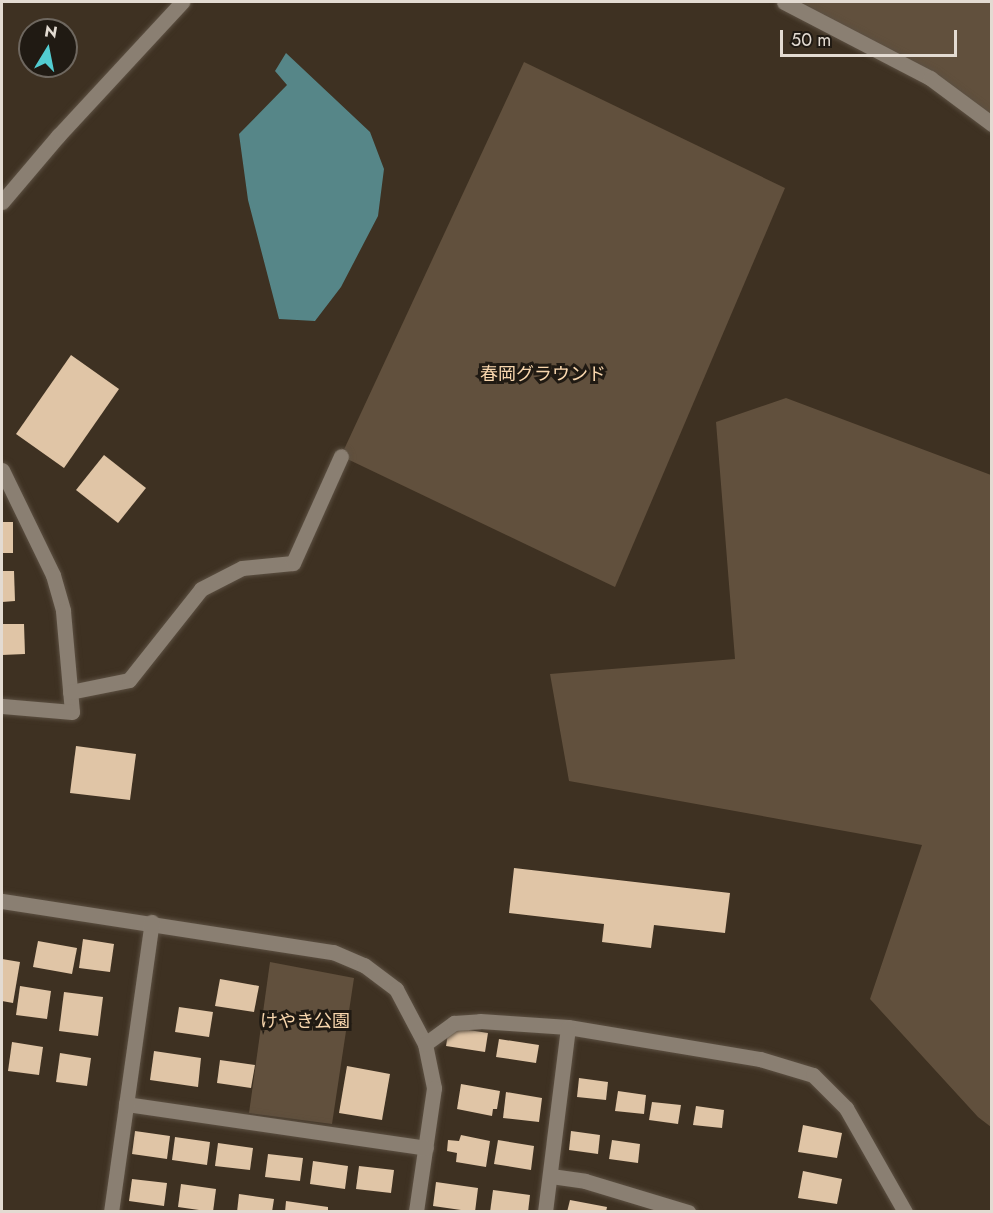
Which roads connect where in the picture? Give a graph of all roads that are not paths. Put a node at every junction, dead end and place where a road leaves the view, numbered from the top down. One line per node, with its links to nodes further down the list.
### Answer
1 (182, 2): 4 (street)
2 (784, 2): 3 (street)
3 (992, 124)
4 (2, 202)
5 (340, 456): 7 (street)
6 (2, 470): 7 (street)
7 (70, 692): 8 (street)
8 (2, 706)
9 (2, 901): 10 (street)
10 (152, 922): 12 (street); 13 (street)
11 (568, 1027): 12 (street); 15 (street); 20 (street)
12 (425, 1044): 14 (street)
13 (126, 1104): 14 (street); 16 (street)
14 (426, 1148): 17 (street)
15 (551, 1176): 18 (street); 19 (street)
16 (111, 1212)
17 (416, 1212)
18 (545, 1212)
19 (688, 1212)
20 (905, 1212)

